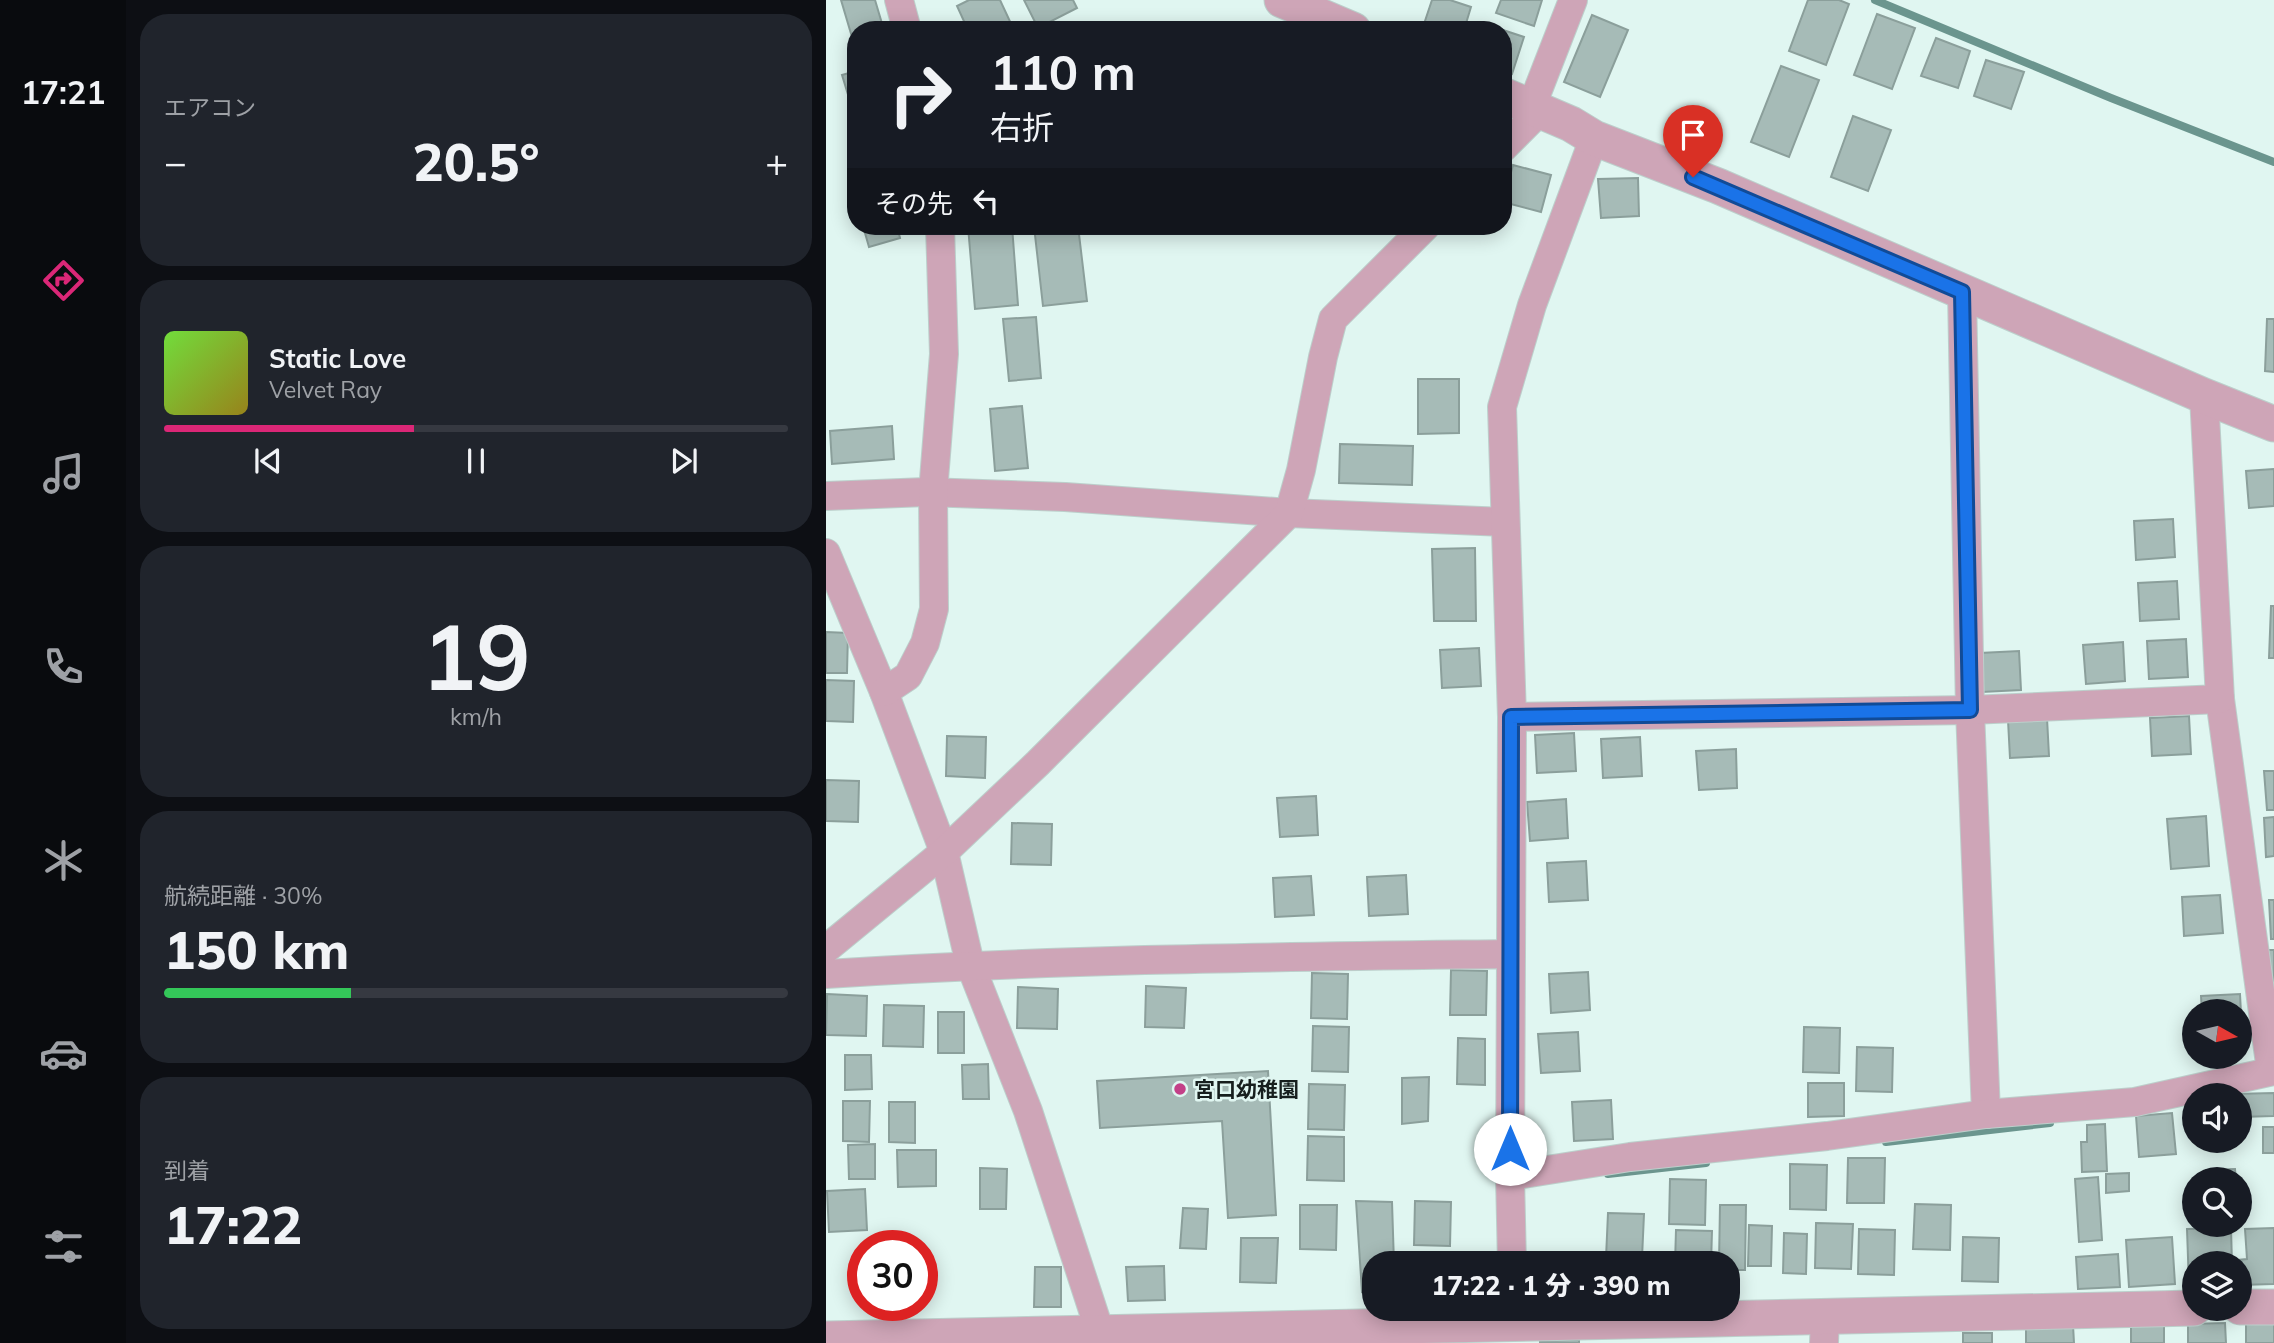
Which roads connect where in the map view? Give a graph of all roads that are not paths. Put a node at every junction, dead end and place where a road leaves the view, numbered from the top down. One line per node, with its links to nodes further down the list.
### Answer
1 (900, 0): 4 (street)
2 (1282, 0): 5 (street)
3 (1573, 0): 6 (street)
4 (905, 21)
5 (1332, 21)
6 (1525, 105): 7 (street); 8 (street)
7 (1512, 130)
8 (1594, 138): 11 (street); 17 (street)
9 (940, 235): 14 (street)
10 (1417, 235): 16 (street)
11 (1962, 292): 12 (street); 21 (street)
12 (2204, 396): 13 (street); 20 (street)
13 (2274, 424)
14 (933, 492): 15 (street); 16 (street); 19 (street)
15 (826, 496)
16 (1289, 513): 17 (street); 23 (street)
17 (1505, 522): 22 (street)
18 (826, 553): 19 (street)
19 (884, 692): 23 (street)
20 (2220, 699): 21 (street); 28 (street)
21 (1970, 710): 22 (street); 29 (street)
22 (1511, 717): 25 (street)
23 (944, 852): 24 (street); 26 (street)
24 (826, 949)
25 (1511, 954): 26 (street); 30 (street)
26 (970, 964): 27 (street); 37 (street)
27 (826, 974)
28 (2272, 1071): 29 (street)
29 (1986, 1114): 30 (street)
30 (1510, 1176): 31 (street)
31 (1512, 1251)
32 (2252, 1307): 33 (street)
33 (2274, 1307)
34 (2182, 1309): 36 (street)
35 (1514, 1325): 36 (street); 37 (street)
36 (1825, 1330)
37 (1100, 1332): 38 (street)
38 (826, 1339)

